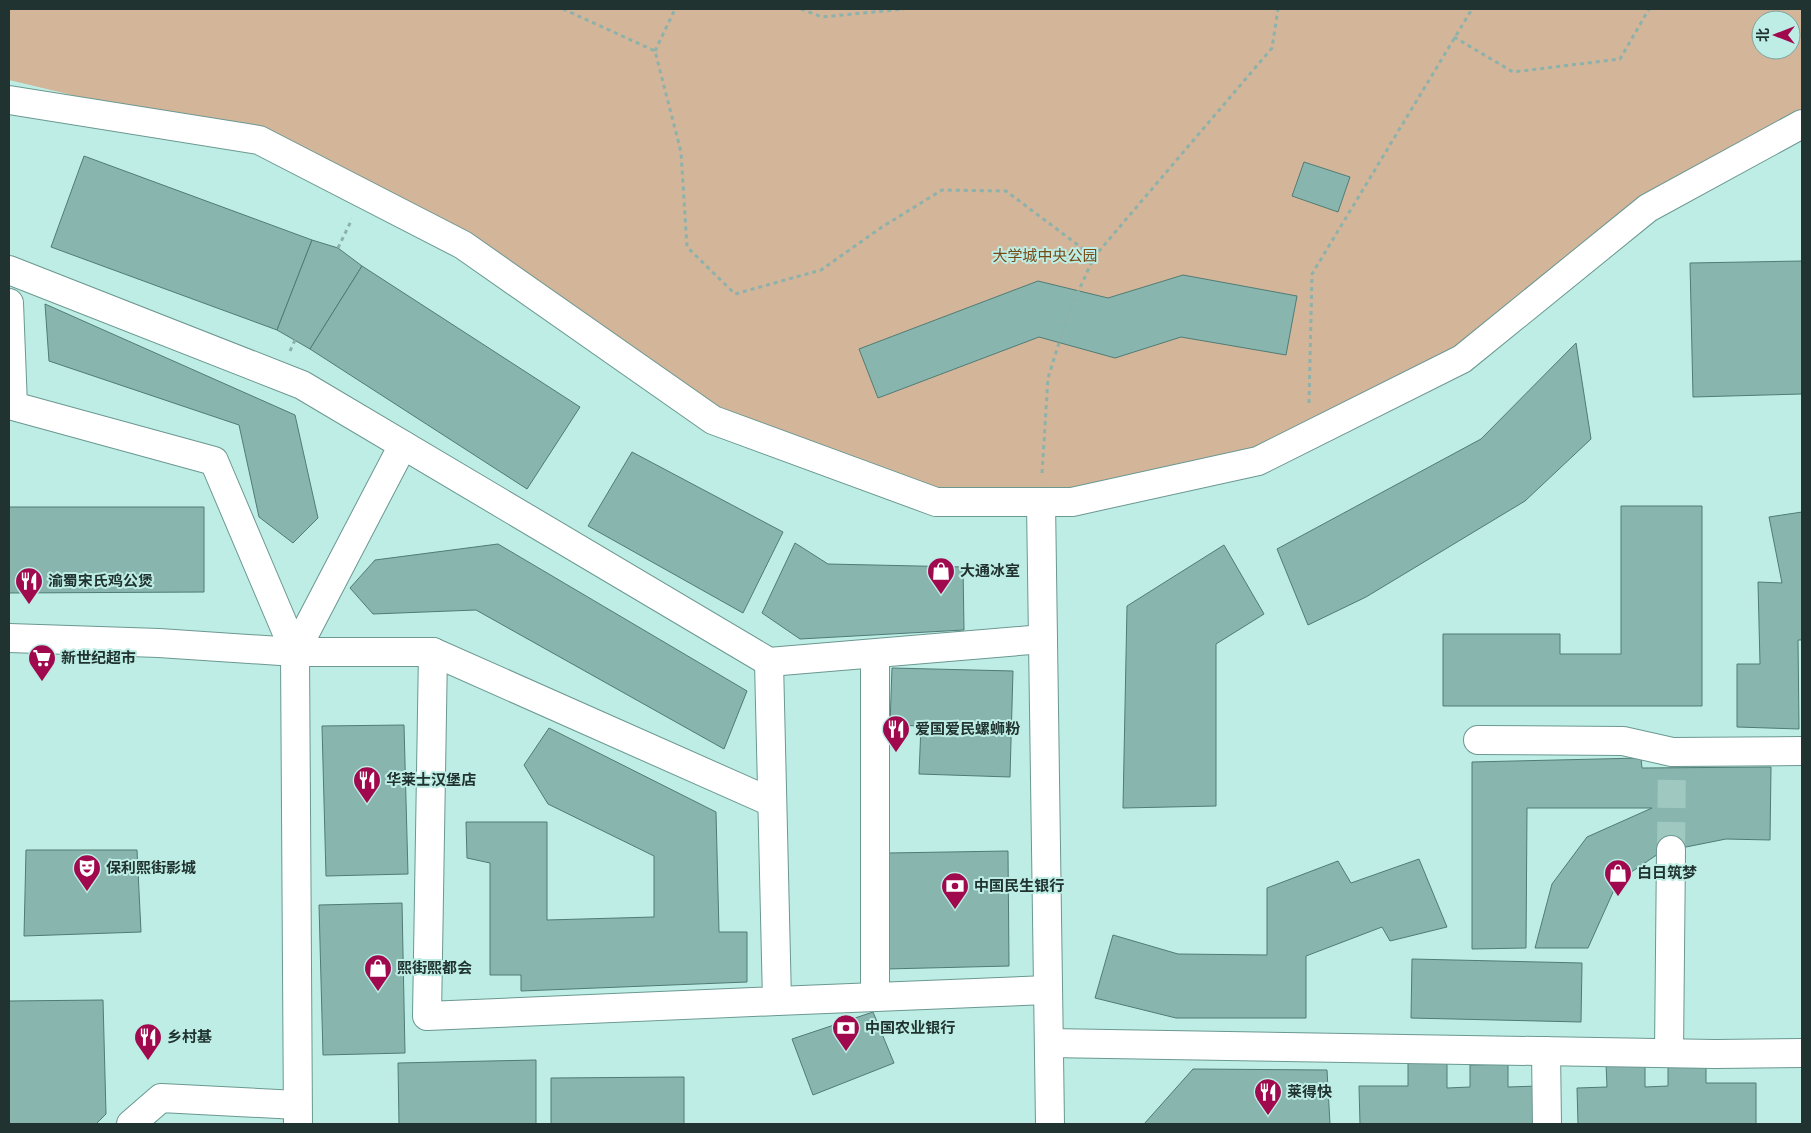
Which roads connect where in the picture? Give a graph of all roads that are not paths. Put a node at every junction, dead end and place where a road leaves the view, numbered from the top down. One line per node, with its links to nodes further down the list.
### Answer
1 (9, 100): 6 (street)
2 (1802, 124): 6 (street)
3 (9, 270): 5 (street)
4 (9, 303): 9 (street)
5 (404, 445): 9 (street); 12 (street)
6 (1041, 502): 8 (street)
7 (9, 638): 9 (street)
8 (1043, 639): 11 (street); 17 (street)
9 (294, 652): 10 (street); 24 (street)
10 (433, 652): 15 (street); 19 (street)
11 (875, 654): 12 (street); 18 (street)
12 (769, 662): 15 (street)
13 (1478, 740): 14 (street)
14 (1802, 751)
15 (771, 802): 19 (street)
16 (1670, 850): 22 (street)
17 (1048, 990): 18 (street); 20 (street)
18 (876, 997): 19 (street)
19 (777, 1000)
20 (1049, 1043): 21 (street); 26 (street)
21 (1546, 1051): 22 (street); 27 (street)
22 (1669, 1053): 23 (street)
23 (1802, 1053)
24 (297, 1114): 25 (street)
25 (131, 1124)
26 (1050, 1124)
27 (1547, 1124)

